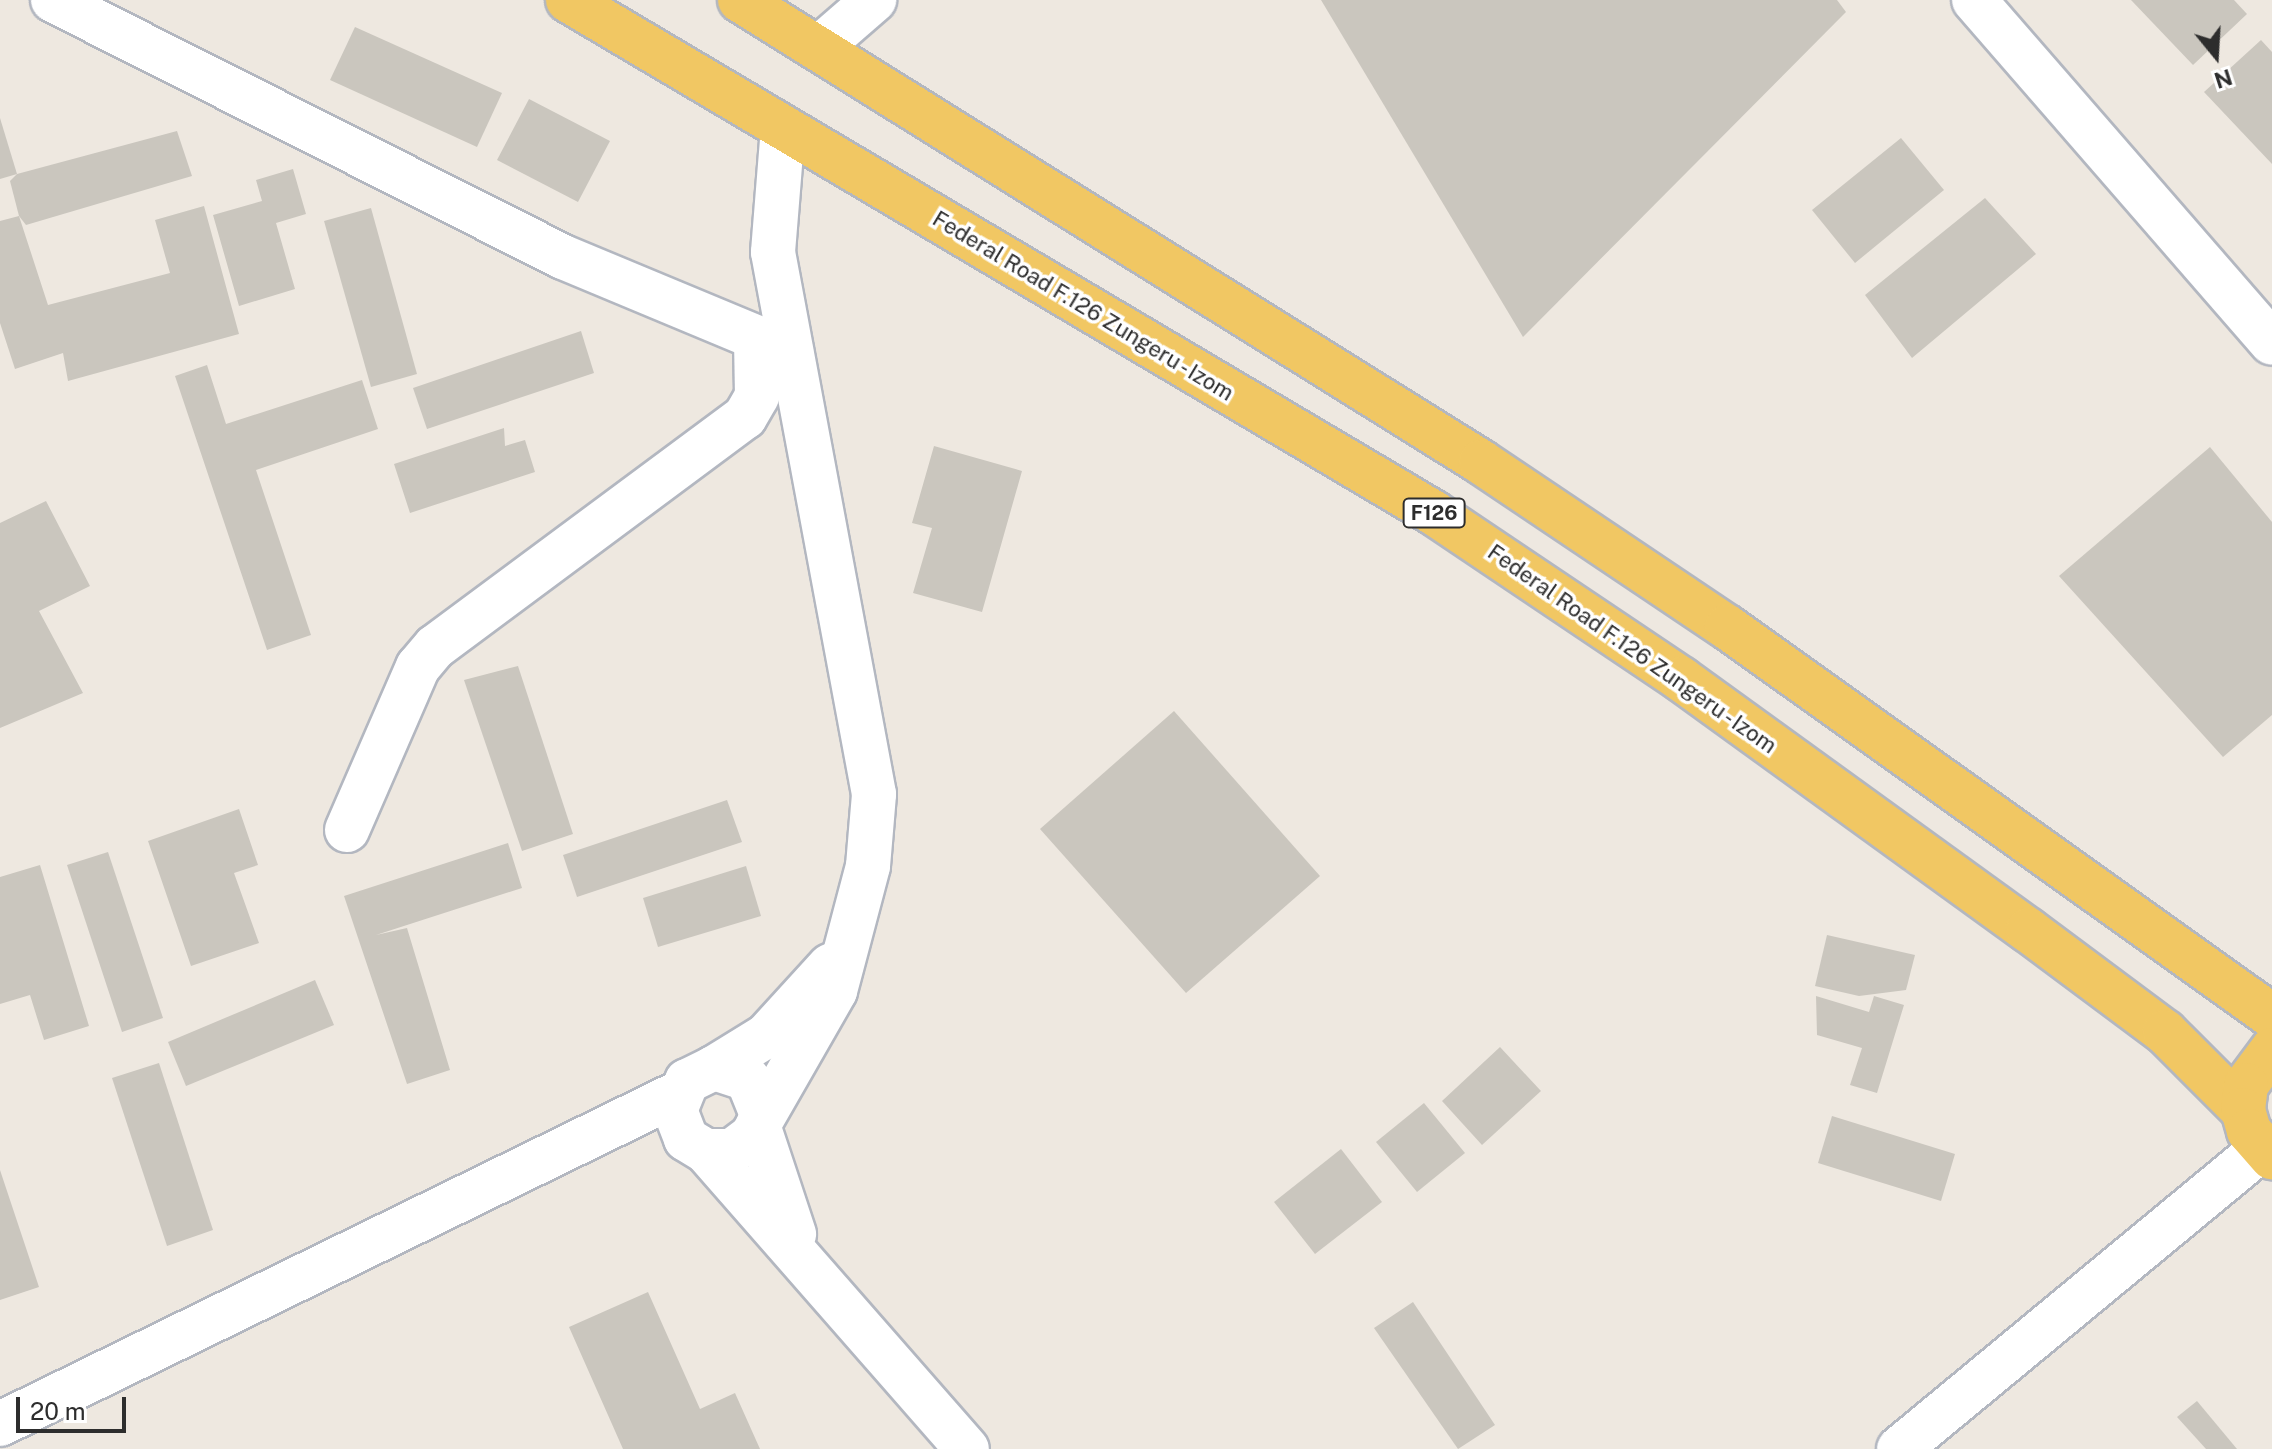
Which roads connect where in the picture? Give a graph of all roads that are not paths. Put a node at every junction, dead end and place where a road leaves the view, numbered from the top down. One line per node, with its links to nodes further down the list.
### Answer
1 (53, 0): 9 (street)
2 (568, 0): 7 (main road, Federal Road F.126 Zungeru - Izom / F126)
3 (740, 0): 6 (main road)
4 (874, 0): 6 (street)
5 (1974, 0): 8 (street)
6 (820, 47): 12 (main road)
7 (783, 129): 9 (street); 16 (main road, Federal Road F.126 Zungeru - Izom / F126)
8 (2272, 343)
9 (774, 345): 10 (street); 11 (street)
10 (347, 830)
11 (852, 939): 14 (street); 17 (street)
12 (2272, 1016)
13 (2272, 1050): 16 (main road)
14 (714, 1068): 15 (street); 17 (street)
15 (679, 1093): 18 (street); 19 (street)
16 (2243, 1110): 20 (main road, F126)
17 (759, 1118): 19 (street); 21 (street)
18 (566, 1145): 19 (street); 22 (street)
19 (696, 1145): 21 (street)
20 (2266, 1154): 24 (street)
21 (805, 1263): 23 (street)
22 (0, 1424)
23 (947, 1442)
24 (1899, 1449)

